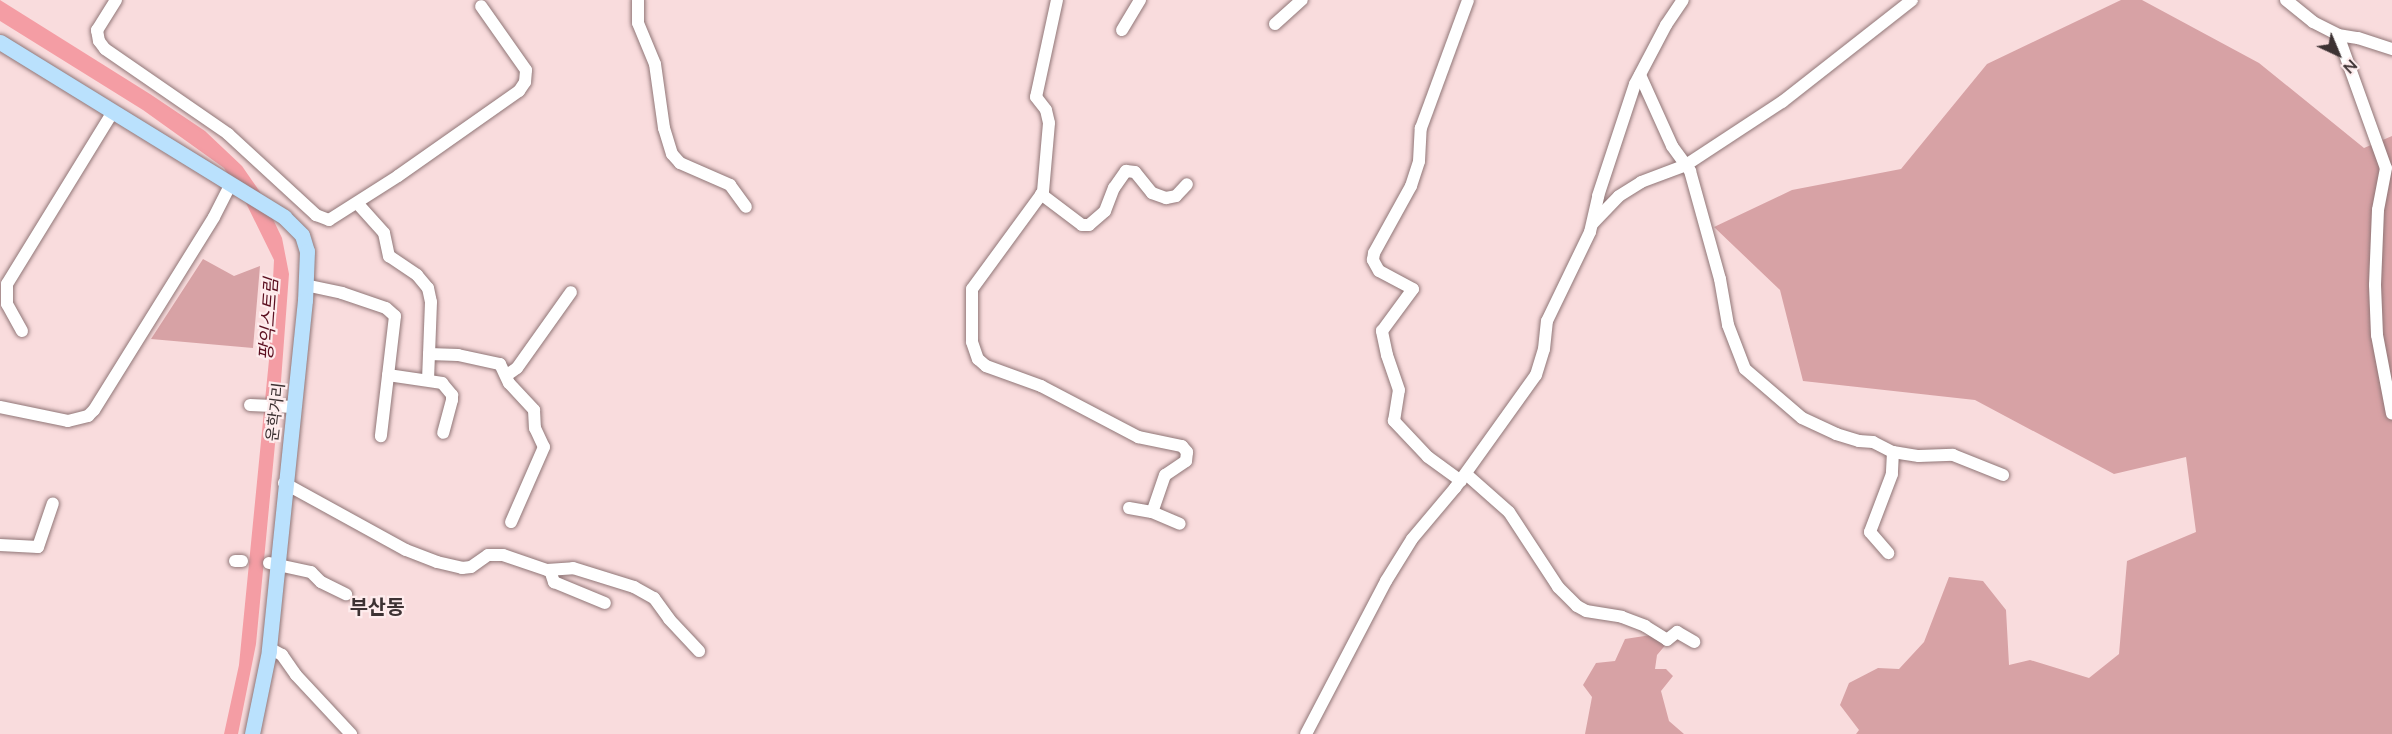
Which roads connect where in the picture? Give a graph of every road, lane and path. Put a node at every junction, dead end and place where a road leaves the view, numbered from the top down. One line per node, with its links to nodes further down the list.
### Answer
1 (116, 0): 22 (street)
2 (638, 0): 23 (street)
3 (1057, 0): 21 (street)
4 (1140, 0): 12 (street)
5 (1302, 0): 11 (street)
6 (1468, 0): 40 (street)
7 (1683, 0): 16 (street)
8 (1912, 0): 18 (street)
9 (2286, 0): 13 (street)
10 (481, 6): 22 (street)
11 (1275, 24)
12 (1122, 30)
13 (2338, 35): 15 (street); 35 (street)
14 (0, 42): 17 (main road, 운학거리)
15 (2392, 49)
16 (1640, 75): 18 (street); 24 (street)
17 (113, 112): 20 (main road, 운학거리); 27 (street)
18 (1686, 165): 24 (street); 38 (street)
19 (1187, 184): 21 (street)
20 (234, 185): 25 (main road, 운학거리); 33 (street)
21 (1041, 194): 44 (street)
22 (358, 204): 28 (street)
23 (746, 207)
24 (1591, 225): 40 (street)
25 (305, 285): 29 (street); 34 (main road, 운학거리)
26 (571, 292): 30 (street)
27 (22, 331)
28 (429, 354): 30 (street); 31 (street)
29 (388, 375): 31 (street); 37 (street)
30 (507, 375): 45 (street)
31 (428, 380): 36 (street)
32 (254, 405): 34 (street)
33 (0, 407)
34 (289, 407): 41 (main road, 운학거리)
35 (2392, 414)
36 (443, 433)
37 (381, 436)
38 (1893, 452): 39 (street); 48 (street)
39 (2004, 475)
40 (1463, 477): 53 (street); 58 (street)
41 (284, 483): 49 (main road, 운학거리); 50 (street)
42 (53, 503): 47 (street)
43 (1129, 508): 44 (street)
44 (1152, 512): 46 (street)
45 (511, 522)
46 (1180, 524)
47 (0, 545)
48 (1888, 553)
49 (273, 564): 51 (street); 54 (main road, 운학거리)
50 (550, 570): 52 (street); 55 (street)
51 (346, 594)
52 (605, 603)
53 (1694, 642)
54 (269, 648): 56 (main road, 운학거리); 57 (street)
55 (699, 651)
56 (252, 734)
57 (351, 734)
58 (1306, 734)

